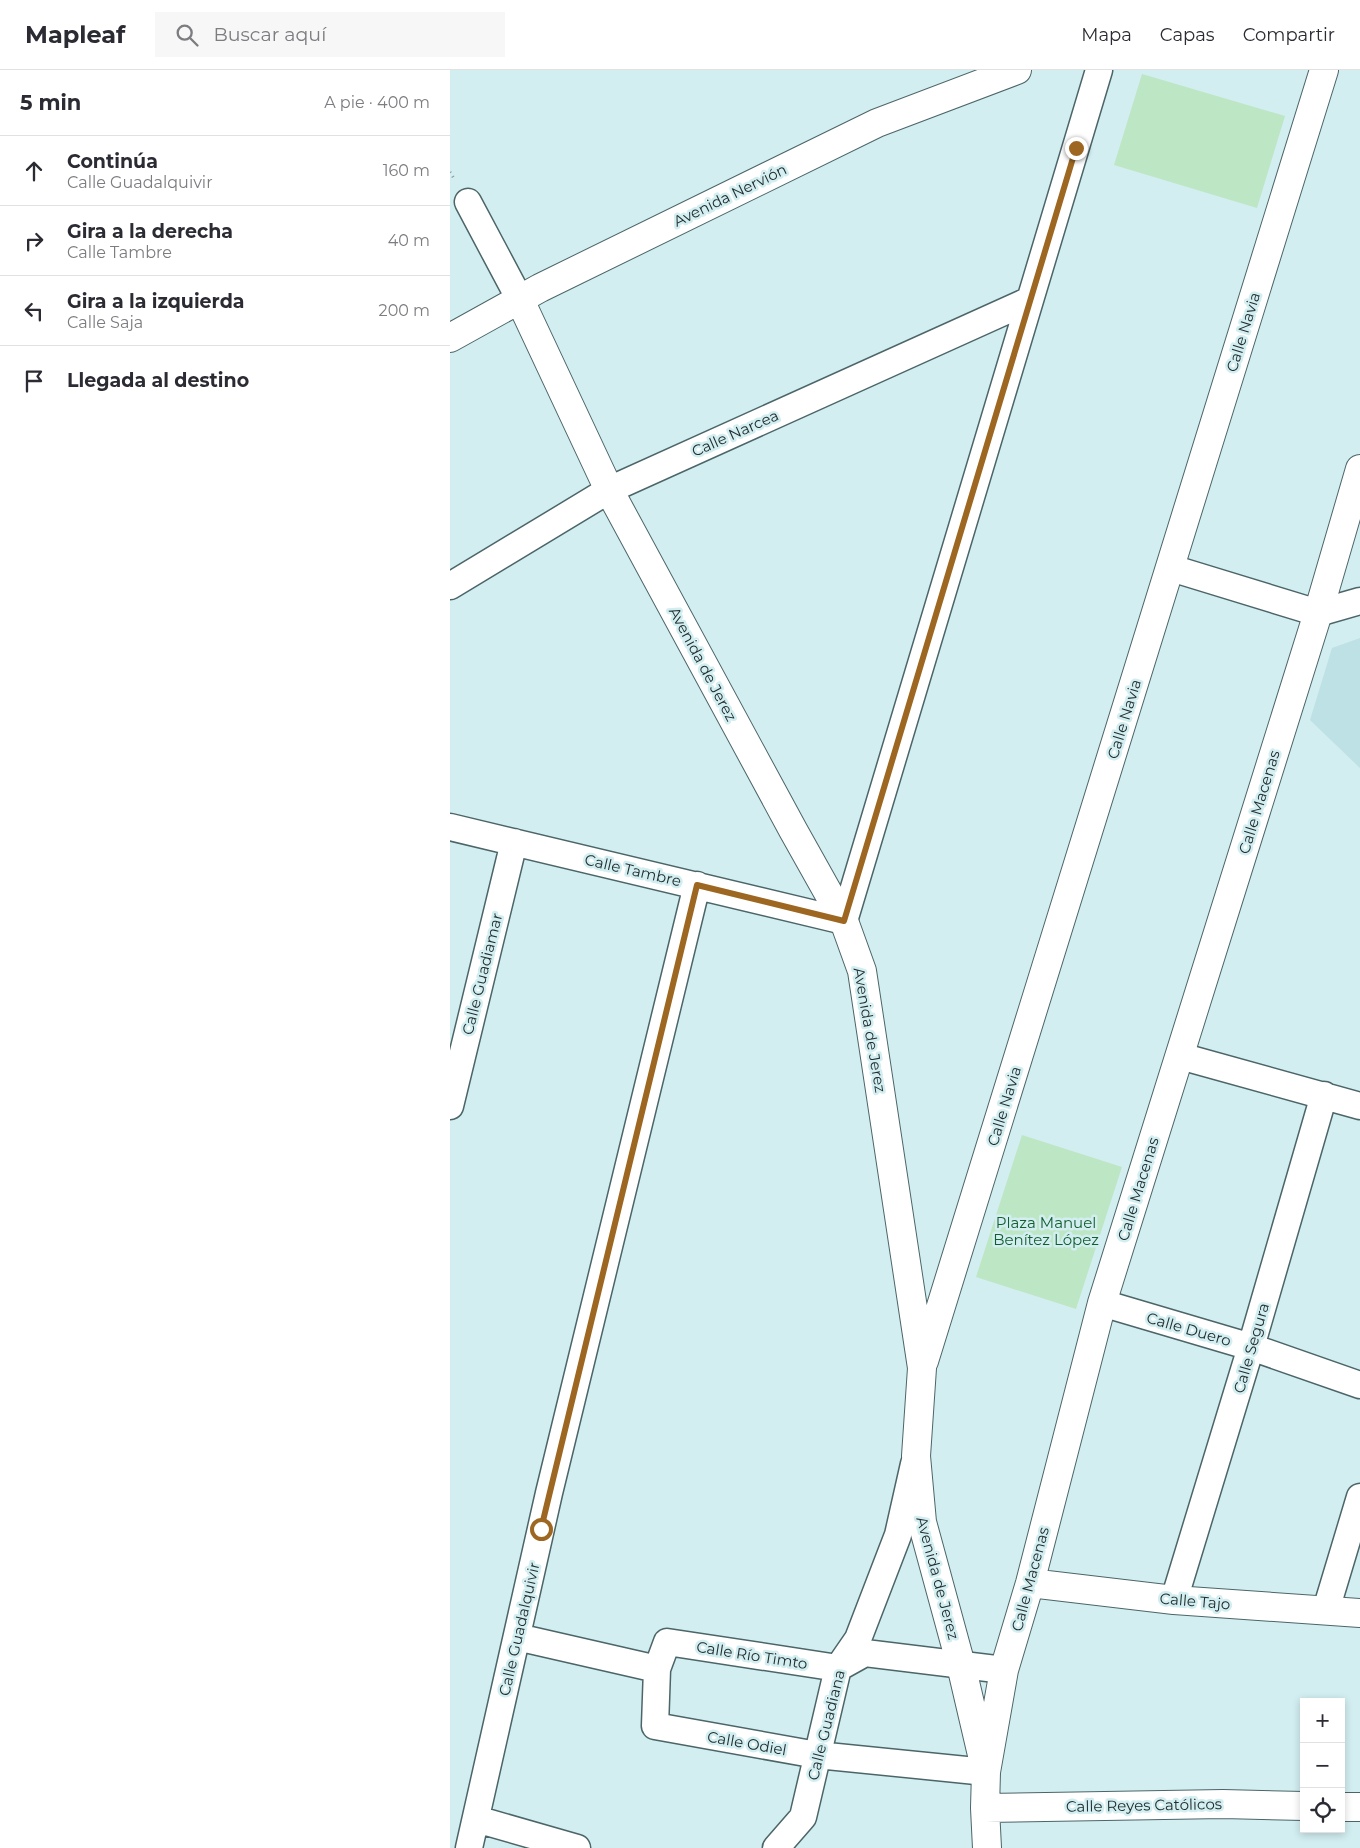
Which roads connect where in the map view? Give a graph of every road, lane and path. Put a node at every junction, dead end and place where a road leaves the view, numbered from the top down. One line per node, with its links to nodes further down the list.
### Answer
1 (1018, 70): 5 (street, Avenida Nervión)
2 (1099, 70): 6 (street)
3 (1324, 70): 10 (street, Calle Navia)
4 (468, 202): 5 (street)
5 (519, 298): 7 (street, Avenida Nervión); 9 (street, Avenida de Jerez)
6 (1030, 300): 9 (street, Calle Narcea); 17 (street)
7 (450, 338)
8 (1360, 469): 13 (street, Calle Macenas)
9 (609, 490): 11 (street, Calle Narcea); 17 (street, Avenida de Jerez)
10 (1171, 568): 13 (street); 24 (street, Calle Navia)
11 (450, 586)
12 (1360, 601): 13 (street)
13 (1318, 613): 18 (street, Calle Macenas)
14 (450, 827): 15 (street, Calle Tambre)
15 (514, 842): 16 (street, Calle Tambre); 20 (street, Calle Guadiamar)
16 (697, 885): 17 (street, Calle Tambre); 32 (street, Calle Guadalquivir)
17 (844, 921): 24 (street, Avenida de Jerez)
18 (1180, 1056): 19 (street); 22 (street, Calle Macenas)
19 (1324, 1095): 21 (street); 23 (street, Calle Segura)
20 (450, 1106)
21 (1360, 1106)
22 (1102, 1304): 23 (street, Calle Duero); 28 (street, Calle Macenas)
23 (1251, 1347): 25 (street, Calle Duero); 29 (street, Calle Segura)
24 (922, 1368): 26 (street, Avenida de Jerez)
25 (1360, 1385)
26 (916, 1456): 33 (street, Avenida de Jerez); 34 (street, Calle Guadiana)
27 (1360, 1497): 30 (street)
28 (1030, 1583): 29 (street, Calle Tajo); 36 (street, Calle Macenas)
29 (1174, 1600): 30 (street, Calle Tajo)
30 (1326, 1610): 31 (street, Calle Tajo)
31 (1360, 1613)
32 (517, 1637): 35 (street); 43 (street, Calle Guadalquivir)
33 (961, 1665): 34 (street); 36 (street); 38 (street, Avenida de Jerez)
34 (838, 1668): 35 (street, Calle Río Timto); 37 (street, Calle Guadiana)
35 (657, 1669): 37 (street, Calle Odiel)
36 (1004, 1670): 38 (street, Calle Macenas)
37 (818, 1755): 38 (street, Calle Odiel); 46 (street, Calle Guadiana)
38 (986, 1772): 42 (street)
39 (1300, 1806): 42 (street, Calle Reyes Católicos)
40 (1345, 1807): 41 (street)
41 (1360, 1807)
42 (984, 1808): 47 (street)
43 (476, 1819): 44 (street, Calle Guadalquivir); 45 (street)
44 (469, 1848)
45 (577, 1848)
46 (776, 1848)
47 (987, 1848)

